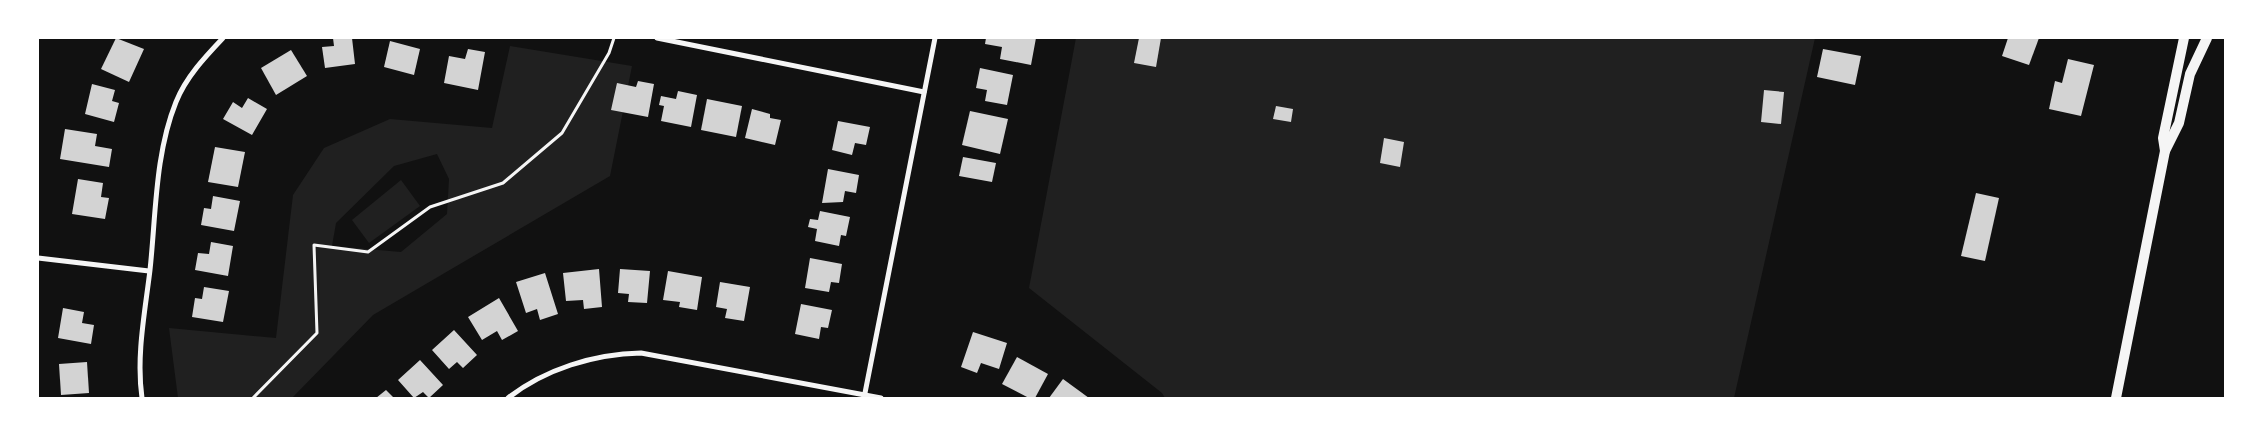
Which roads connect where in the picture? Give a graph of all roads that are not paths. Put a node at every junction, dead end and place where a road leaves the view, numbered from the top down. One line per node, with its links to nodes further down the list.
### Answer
1 (223, 38): 9 (street)
2 (657, 38): 6 (street)
3 (935, 38): 6 (street)
4 (2184, 38): 7 (main road)
5 (2207, 38): 7 (main road)
6 (924, 92): 10 (street)
7 (2165, 151): 14 (main road)
8 (38, 258): 9 (street)
9 (150, 272): 11 (street)
10 (864, 397): 12 (street); 13 (street)
11 (142, 398)
12 (508, 398)
13 (881, 398)
14 (2116, 398)

